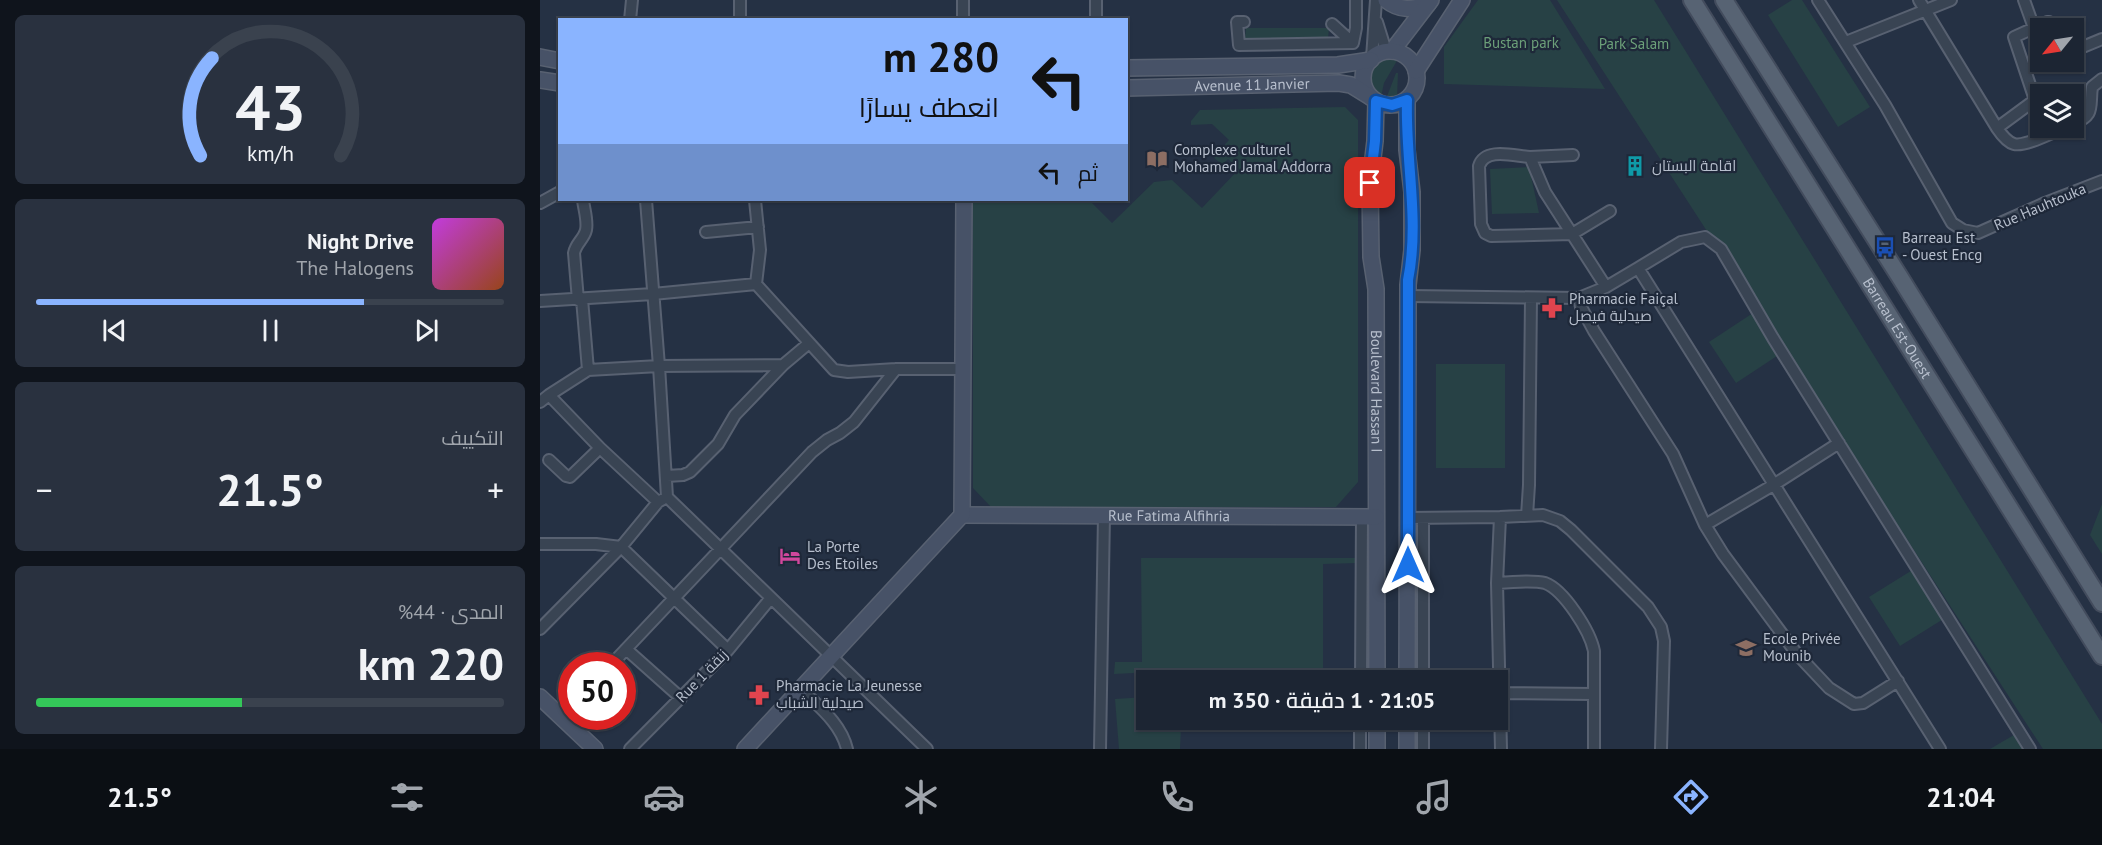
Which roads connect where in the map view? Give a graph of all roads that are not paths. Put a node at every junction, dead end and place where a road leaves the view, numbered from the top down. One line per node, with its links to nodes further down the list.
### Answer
1 (632, 0): 17 (street)
2 (740, 0): 18 (street)
3 (963, 0): 19 (street)
4 (1096, 0): 20 (street)
5 (1356, 0): 27 (street)
6 (1376, 0): 29 (street)
7 (1386, 0): 15 (street)
8 (1462, 0): 33 (street)
9 (1692, 0): 98 (main road, Barreau Est-Ouest)
10 (1724, 0): 92 (main road, Barreau Est-Ouest)
11 (1818, 0): 26 (street)
12 (1919, 0): 16 (street)
13 (1951, 0): 16 (street)
14 (2024, 0): 21 (street)
15 (1429, 2): 29 (street)
16 (1925, 10): 26 (street); 41 (street)
17 (630, 18)
18 (740, 18)
19 (963, 18)
20 (1096, 18)
21 (2030, 18)
22 (1244, 22): 27 (street)
23 (1332, 24): 27 (street)
24 (2030, 30): 41 (street)
25 (2102, 39): 28 (street)
26 (1846, 42): 45 (street, Rue Hauhtouka)
27 (1353, 43)
28 (2084, 46)
29 (1380, 55): 32 (street, Avenue 11 Janvier); 33 (street); 38 (street)
30 (540, 57): 31 (street)
31 (558, 61)
32 (1128, 68)
33 (1416, 71): 39 (street)
34 (2102, 79): 40 (street)
35 (540, 80): 36 (street)
36 (558, 83)
37 (1128, 88): 38 (street, Avenue 11 Janvier)
38 (1374, 100): 39 (street); 81 (street, Boulevard Hassan I)
39 (1407, 100): 60 (street)
40 (2084, 120)
41 (1996, 128): 42 (street)
42 (2038, 138)
43 (1573, 155): 44 (street)
44 (1530, 157): 55 (street); 55 (street)
45 (2102, 181)
46 (558, 193): 51 (street)
47 (583, 201): 63 (street)
48 (646, 201): 59 (street)
49 (755, 201): 53 (street)
50 (964, 201): 69 (street)
51 (540, 203)
52 (1610, 211): 55 (street)
53 (758, 227): 54 (street); 57 (street)
54 (706, 232)
55 (1572, 234): 58 (street)
56 (1638, 268): 58 (street); 72 (street); 76 (street)
57 (756, 284): 59 (street); 65 (street)
58 (1606, 287): 62 (street)
59 (653, 294): 63 (street); 67 (street)
60 (1408, 296): 61 (street); 83 (street)
61 (1531, 298): 62 (street); 80 (street)
62 (1579, 298): 84 (street)
63 (580, 299): 64 (street); 70 (street)
64 (540, 301)
65 (808, 344): 66 (street); 68 (street)
66 (783, 365): 67 (street); 75 (street)
67 (659, 366): 70 (street); 75 (street)
68 (896, 369): 69 (street); 88 (street)
69 (963, 369): 78 (street)
70 (588, 370): 71 (street)
71 (544, 398): 73 (street)
72 (1839, 443): 76 (street); 131 (street)
73 (600, 447): 74 (street); 77 (street)
74 (549, 460)
75 (667, 476): 77 (street)
76 (1775, 484): 84 (street); 104 (street)
77 (662, 500): 87 (street); 88 (street)
78 (962, 515): 79 (street, Rue Fatima Alfihria); 97 (street)
79 (1104, 515): 81 (street, Rue Fatima Alfihria); 122 (street)
80 (1527, 516): 82 (street); 129 (street)
81 (1369, 517): 99 (street); 100 (street, Boulevard Hassan I)
82 (1500, 517): 83 (street); 89 (street)
83 (1415, 518): 101 (street); 102 (street)
84 (1705, 525): 104 (street)
85 (540, 533): 86 (street)
86 (545, 544): 87 (street)
87 (621, 547): 90 (street); 93 (street)
88 (720, 549): 90 (street); 91 (street)
89 (1497, 583): 103 (street); 107 (street)
90 (673, 598): 94 (street); 95 (street)
91 (770, 599): 95 (street, Rue 1 زنقة); 97 (street)
92 (2102, 603)
93 (540, 629)
94 (626, 649): 96 (street); 109 (street)
95 (728, 651): 109 (street, Rue 1 زنقة)
96 (623, 652)
97 (830, 655): 105 (street); 121 (street)
98 (2102, 656)
99 (1361, 670)
100 (1376, 670)
101 (1408, 670)
102 (1422, 670)
103 (1499, 670)
104 (1898, 681): 130 (street)
105 (800, 688): 117 (street); 120 (street)
106 (1508, 693): 107 (street)
107 (1593, 694): 128 (street)
108 (540, 697): 110 (street)
109 (681, 698): 119 (street, Rue 1 زنقة)
110 (558, 707)
111 (580, 730): 118 (street)
112 (1360, 730): 123 (street)
113 (1377, 730): 124 (street)
114 (1407, 730): 125 (street)
115 (1423, 730): 126 (street)
116 (1500, 730): 127 (street)
117 (753, 746)
118 (595, 749)
119 (630, 749)
120 (847, 749)
121 (927, 749)
122 (1100, 749)
123 (1360, 749)
124 (1377, 749)
125 (1407, 749)
126 (1423, 749)
127 (1501, 749)
128 (1594, 749)
129 (1661, 749)
130 (1940, 749)
131 (2030, 749)

